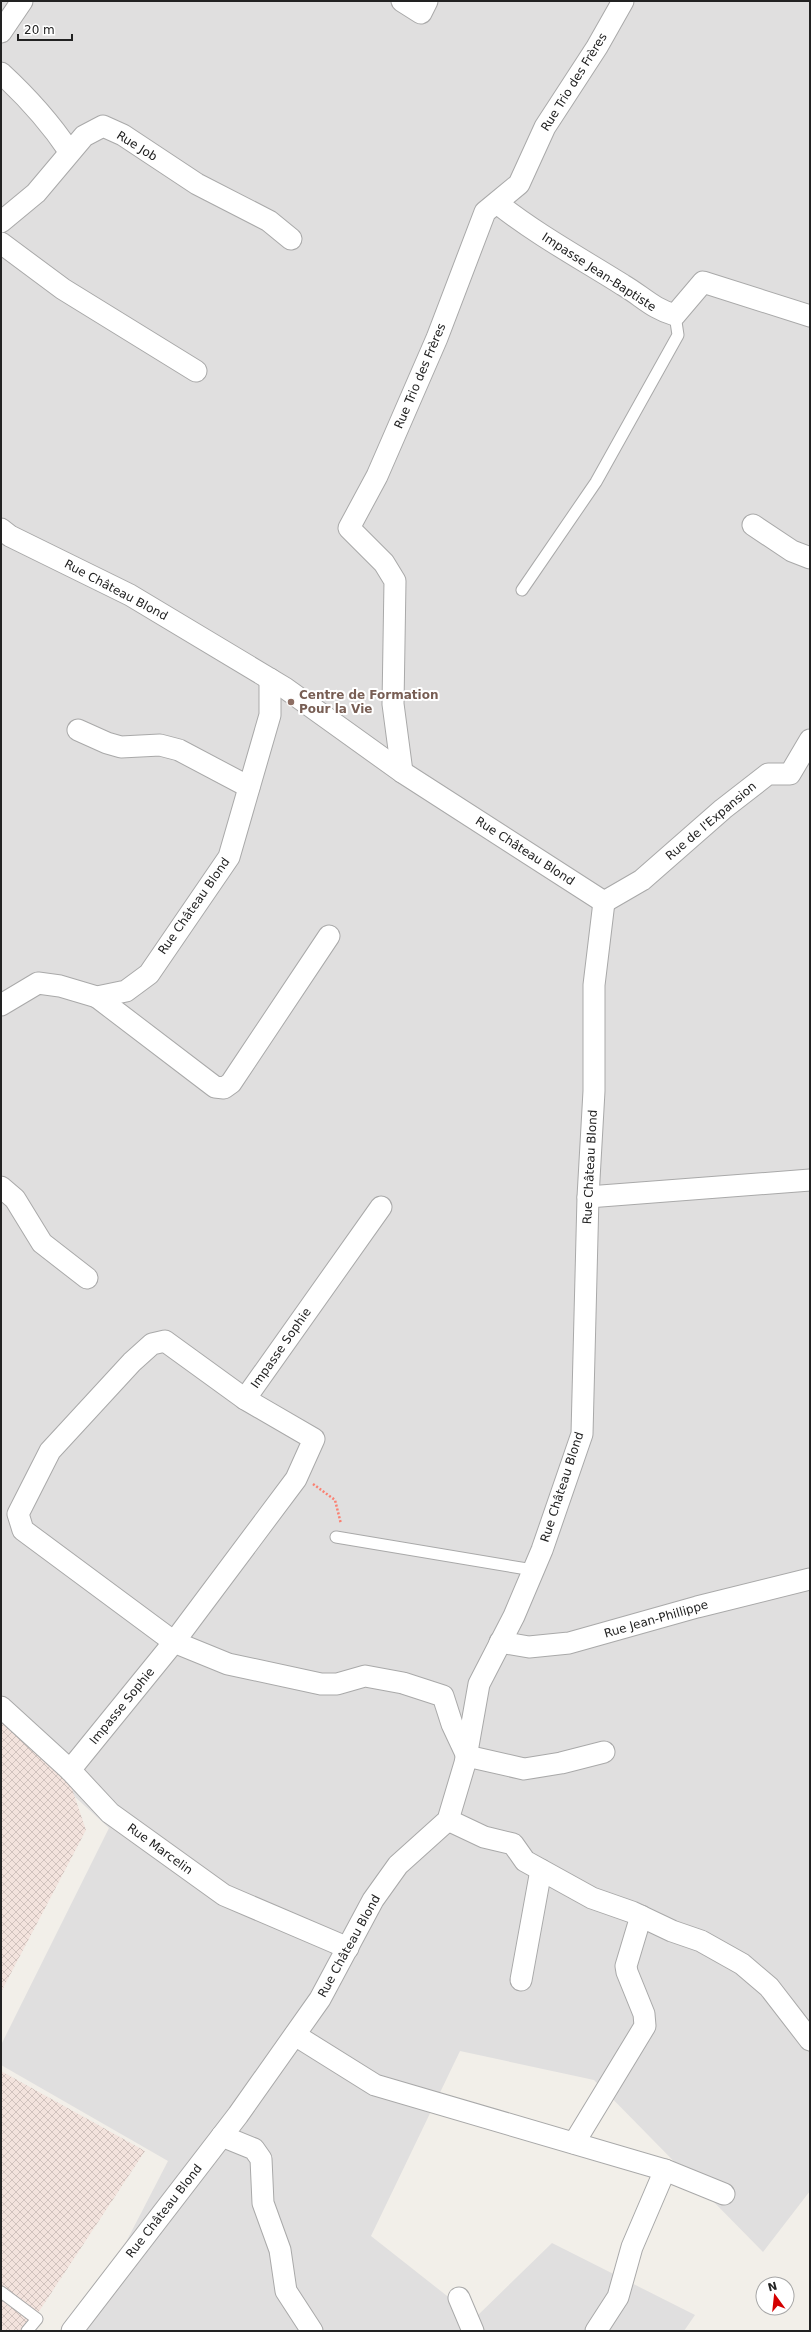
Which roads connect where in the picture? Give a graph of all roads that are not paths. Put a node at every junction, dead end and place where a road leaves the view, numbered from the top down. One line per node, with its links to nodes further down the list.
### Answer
1 (22, 1): 5 (street)
2 (402, 1): 3 (street)
3 (427, 1)
4 (623, 1): 8 (street, Rue Trio des Frères)
5 (1, 32)
6 (1, 73): 7 (street)
7 (69, 151): 9 (street, Rue Job); 10 (street, Rue Job)
8 (497, 203): 12 (street, Impasse Jean-Baptiste); 22 (street, Rue Trio des Frères)
9 (1, 222)
10 (291, 239)
11 (1, 243): 14 (street)
12 (675, 315): 13 (street); 18 (lane)
13 (810, 316)
14 (196, 371)
15 (753, 525): 17 (street)
16 (1, 529): 19 (street, Rue Château Blond)
17 (810, 558)
18 (522, 590)
19 (270, 679): 22 (street, Rue Château Blond); 24 (street, Rue Château Blond)
20 (78, 730): 24 (street)
21 (810, 740): 23 (street, Rue de l'Expansion)
22 (402, 772): 25 (street, Rue Château Blond)
23 (800, 774): 25 (street, Rue de l'Expansion)
24 (249, 787): 27 (street, Rue Château Blond)
25 (604, 902): 31 (street, Rue Château Blond)
26 (329, 936): 27 (street)
27 (97, 997): 28 (street, Rue Château Blond)
28 (1, 1005)
29 (810, 1180): 31 (street)
30 (1, 1187): 33 (street)
31 (588, 1197): 36 (street, Rue Château Blond)
32 (381, 1207): 34 (street, Impasse Sophie)
33 (87, 1278)
34 (246, 1399): 38 (street, Impasse Sophie); 38 (street)
35 (340, 1538): 36 (lane)
36 (533, 1570): 39 (street, Rue Château Blond)
37 (810, 1579): 39 (street, Rue Jean-Phillippe)
38 (174, 1642): 42 (street); 43 (street, Impasse Sophie)
39 (500, 1642): 42 (street, Rue Château Blond)
40 (1, 1707): 43 (street, Rue Marcelin)
41 (604, 1752): 42 (street)
42 (467, 1756): 44 (street, Rue Château Blond)
43 (70, 1770): 47 (street, Rue Marcelin)
44 (448, 1820): 45 (street); 47 (street, Rue Château Blond)
45 (541, 1870): 46 (street); 48 (street)
46 (641, 1916): 50 (street); 52 (street)
47 (348, 1948): 49 (street, Rue Château Blond)
48 (521, 1980)
49 (295, 2035): 51 (street, Rue Château Blond); 52 (street)
50 (810, 2040)
51 (222, 2136): 58 (street, Rue Château Blond); 59 (street)
52 (574, 2143): 53 (street)
53 (665, 2170): 54 (street); 61 (street)
54 (724, 2194)
55 (1, 2292): 57 (lane)
56 (459, 2298): 60 (street)
57 (27, 2331)
58 (72, 2331)
59 (312, 2331)
60 (473, 2331)
61 (596, 2331)

